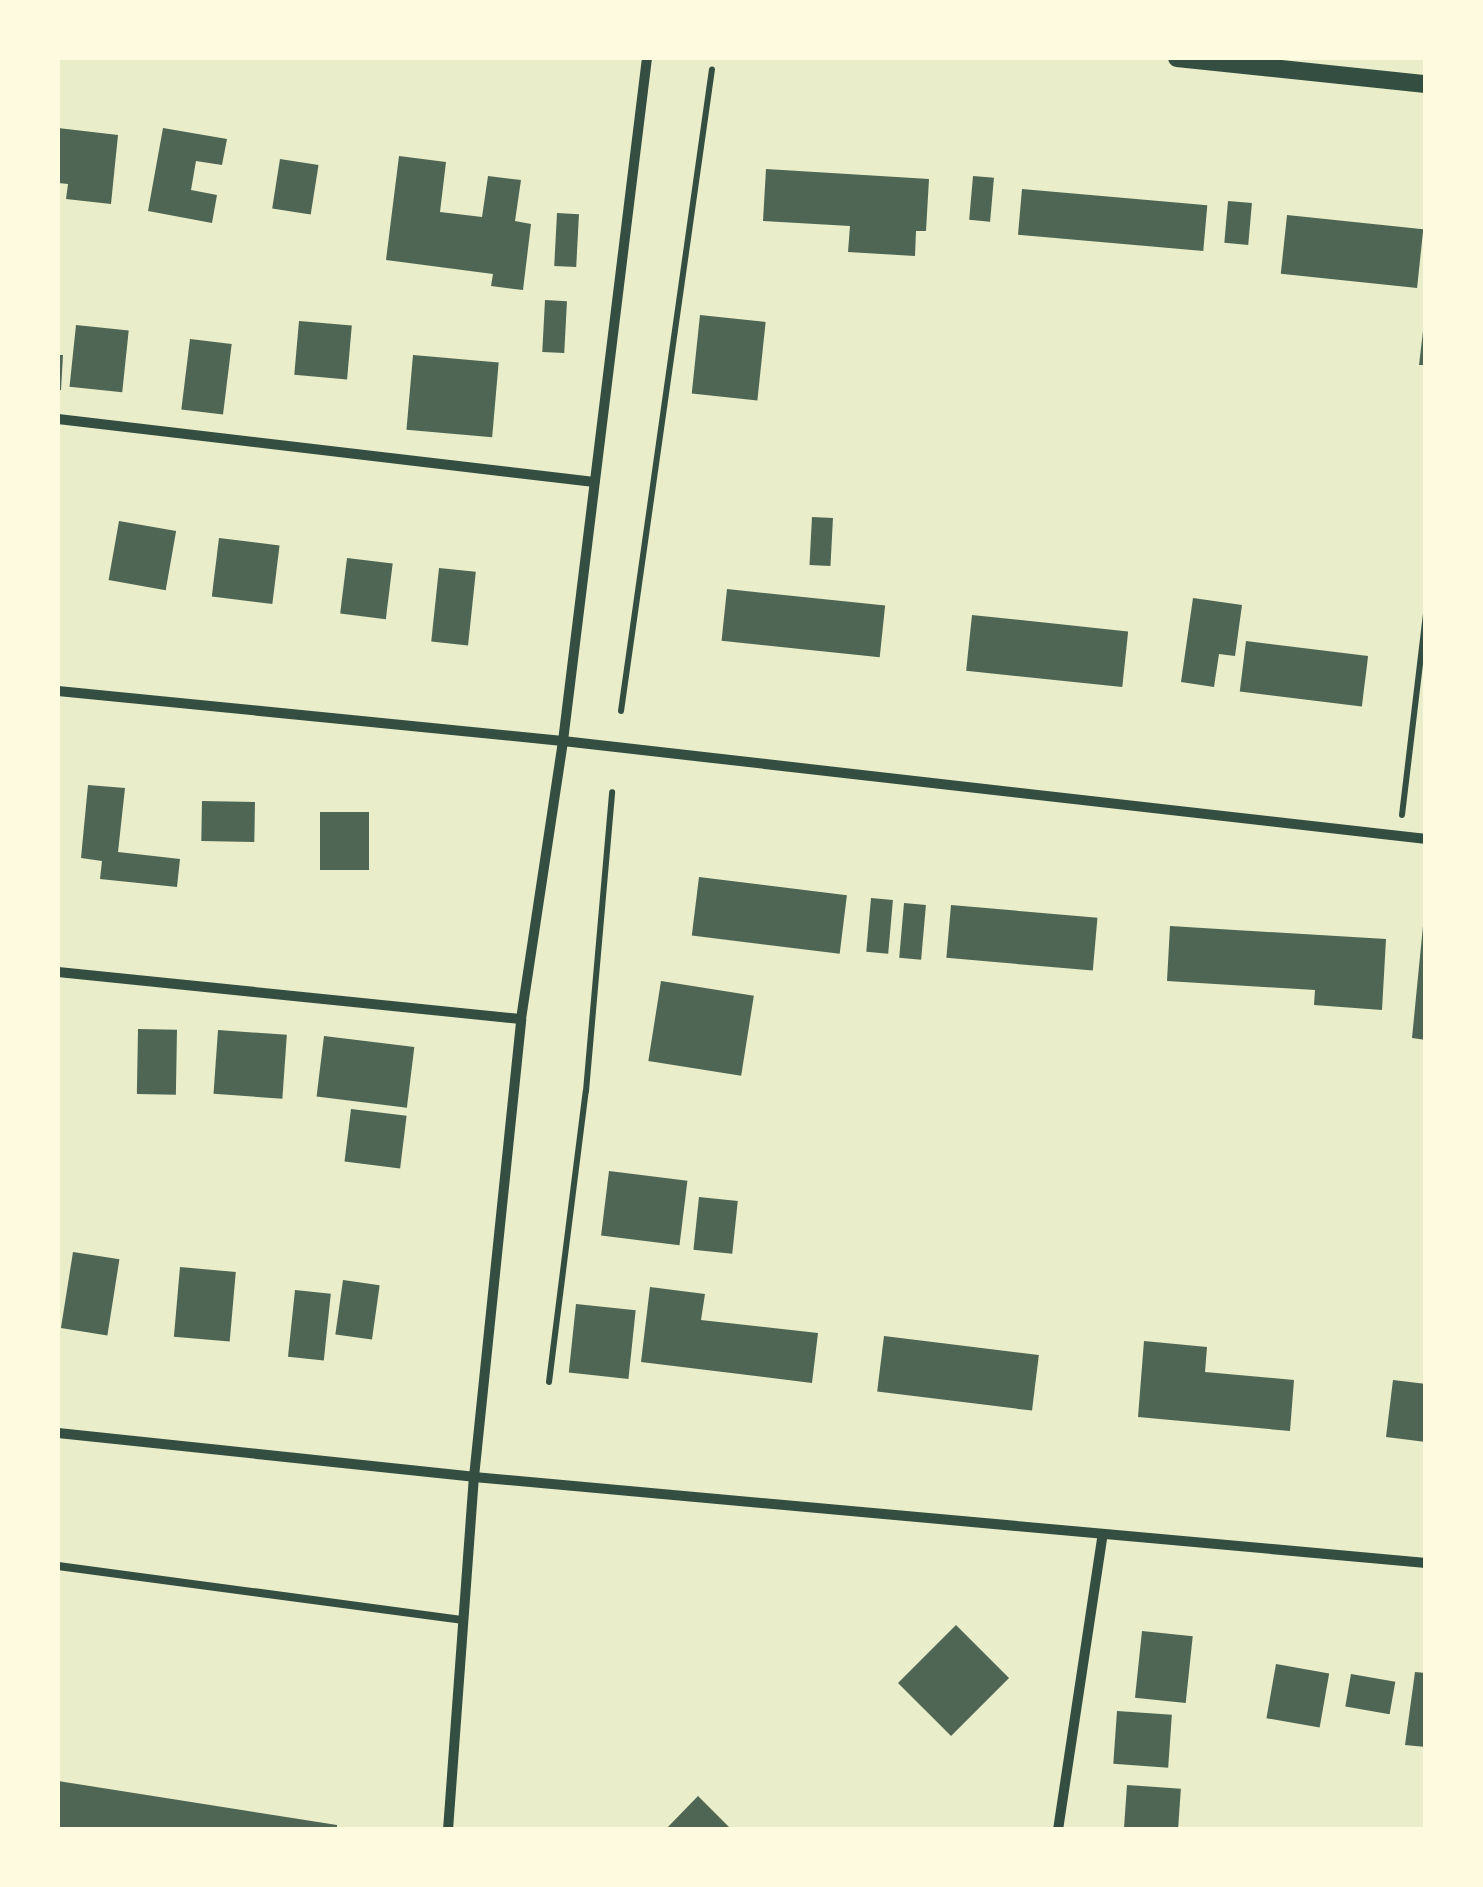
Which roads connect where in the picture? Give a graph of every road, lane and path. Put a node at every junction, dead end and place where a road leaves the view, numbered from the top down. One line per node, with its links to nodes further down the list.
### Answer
1 (648, 58): 6 (street)
2 (1178, 58): 4 (street)
3 (712, 69): 9 (path)
4 (1426, 84)
5 (58, 419): 6 (street)
6 (594, 482): 10 (street)
7 (1426, 614): 12 (path)
8 (58, 690): 10 (street)
9 (621, 711)
10 (563, 740): 12 (street); 15 (street)
11 (612, 792): 16 (path)
12 (1400, 836): 13 (street)
13 (1426, 839)
14 (58, 972): 15 (street)
15 (521, 1019): 18 (street)
16 (549, 1382)
17 (58, 1433): 18 (street)
18 (474, 1477): 19 (street); 22 (street)
19 (1103, 1534): 20 (street); 24 (street)
20 (1426, 1563)
21 (58, 1566): 22 (lane)
22 (463, 1620): 23 (street)
23 (448, 1830)
24 (1058, 1830)

